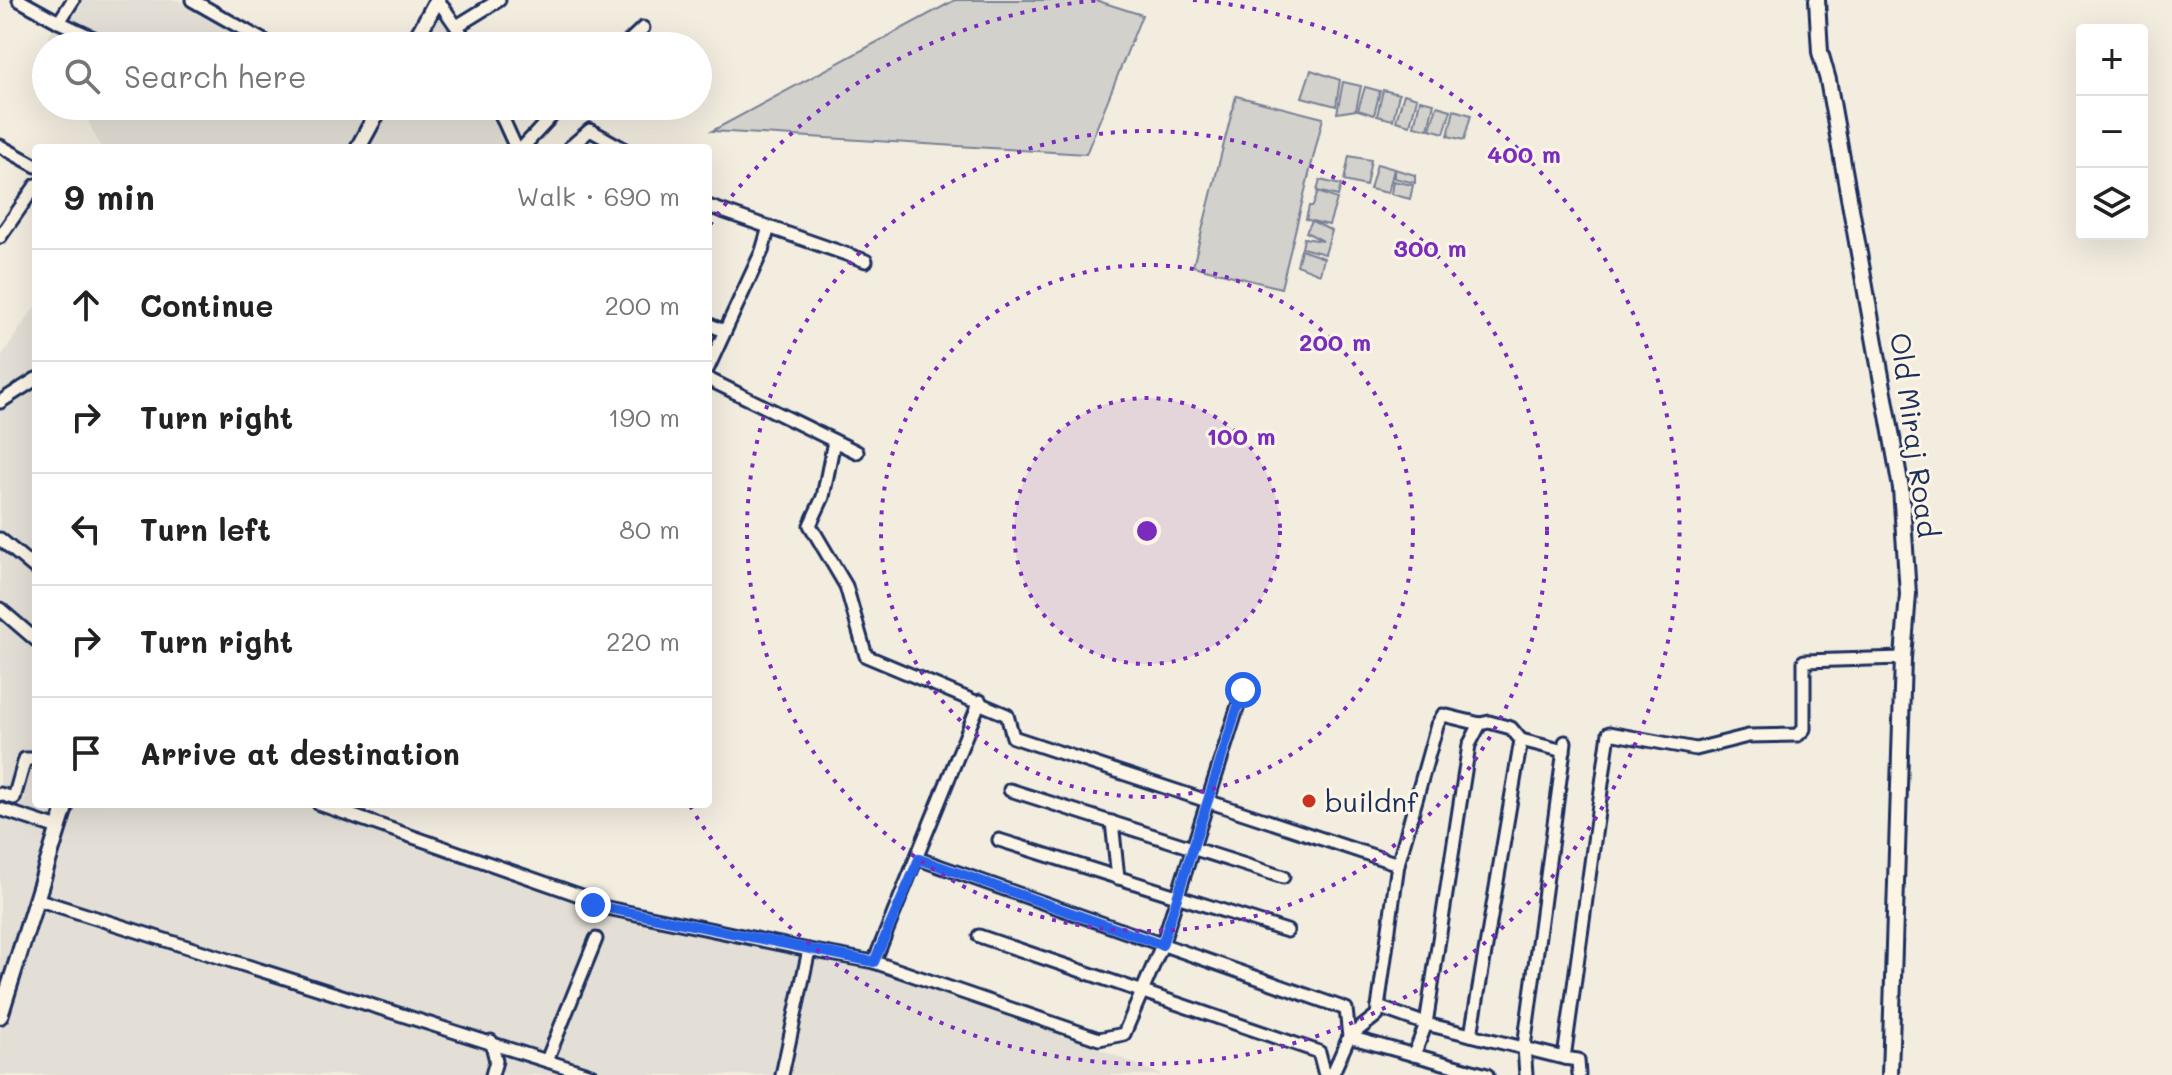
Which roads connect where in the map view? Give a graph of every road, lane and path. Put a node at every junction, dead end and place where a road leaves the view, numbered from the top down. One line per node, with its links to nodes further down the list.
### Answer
1 (19, 0): 7 (street)
2 (73, 0): 7 (street)
3 (437, 0): 8 (street); 12 (main road)
4 (499, 0): 8 (street)
5 (1817, 0): 42 (main road, Old Miraj Road)
6 (201, 2): 11 (street)
7 (59, 22): 10 (street)
8 (457, 26): 13 (street)
9 (643, 28): 14 (street)
10 (81, 32)
11 (250, 32)
12 (420, 32)
13 (461, 32)
14 (639, 32)
15 (372, 120): 18 (main road)
16 (504, 120): 19 (street)
17 (547, 120): 20 (street)
18 (360, 144)
19 (517, 144)
20 (523, 144)
21 (574, 144): 22 (street)
22 (615, 144)
23 (0, 146): 24 (street)
24 (32, 164)
25 (32, 191): 28 (street)
26 (712, 207): 27 (street)
27 (769, 227): 29 (street); 31 (street)
28 (0, 237)
29 (866, 261)
30 (712, 326): 31 (street)
31 (724, 331): 32 (street)
32 (712, 359)
33 (712, 381): 36 (street)
34 (32, 382): 35 (street)
35 (0, 402)
36 (834, 441): 37 (street); 44 (street)
37 (857, 452)
38 (0, 539): 39 (street)
39 (32, 566)
40 (0, 609): 41 (street)
41 (32, 637)
42 (1903, 658): 79 (street); 89 (main road, Old Miraj Road)
43 (1243, 690): 50 (street)
44 (980, 701): 50 (street); 58 (street)
45 (1480, 724): 46 (street); 59 (street); 73 (street)
46 (1521, 740): 74 (street); 77 (street)
47 (32, 759): 49 (street)
48 (1010, 790): 54 (street)
49 (0, 794)
50 (1208, 801): 57 (street); 59 (street)
51 (65, 808): 55 (main road)
52 (330, 808): 68 (street)
53 (0, 809): 55 (street)
54 (1112, 822): 57 (street); 61 (street)
55 (58, 828): 63 (main road)
56 (999, 840): 61 (street)
57 (1193, 848): 60 (street); 62 (street)
58 (919, 859): 67 (street); 69 (street)
59 (1398, 864): 71 (street)
60 (1283, 877)
61 (1118, 878): 62 (street)
62 (1178, 897): 64 (street); 67 (street)
63 (36, 899): 72 (main road); 76 (street)
64 (1287, 931)
65 (979, 936): 70 (street)
66 (596, 939): 80 (street)
67 (1162, 945): 70 (street); 75 (street)
68 (809, 950): 69 (street); 83 (street)
69 (874, 962): 70 (street)
70 (1142, 992): 84 (street)
71 (1378, 1007): 73 (street); 75 (street)
72 (0, 1016)
73 (1426, 1024): 74 (street); 78 (street)
74 (1471, 1035): 77 (street)
75 (1349, 1037): 78 (street); 85 (street)
76 (491, 1041): 80 (street); 81 (street)
77 (1524, 1047): 79 (street); 87 (street)
78 (1414, 1055): 86 (street)
79 (1564, 1058): 88 (street)
80 (547, 1060): 82 (street)
81 (492, 1075)
82 (591, 1075)
83 (782, 1075)
84 (1325, 1075)
85 (1332, 1075)
86 (1485, 1075)
87 (1526, 1075)
88 (1579, 1075)
89 (1890, 1075)

